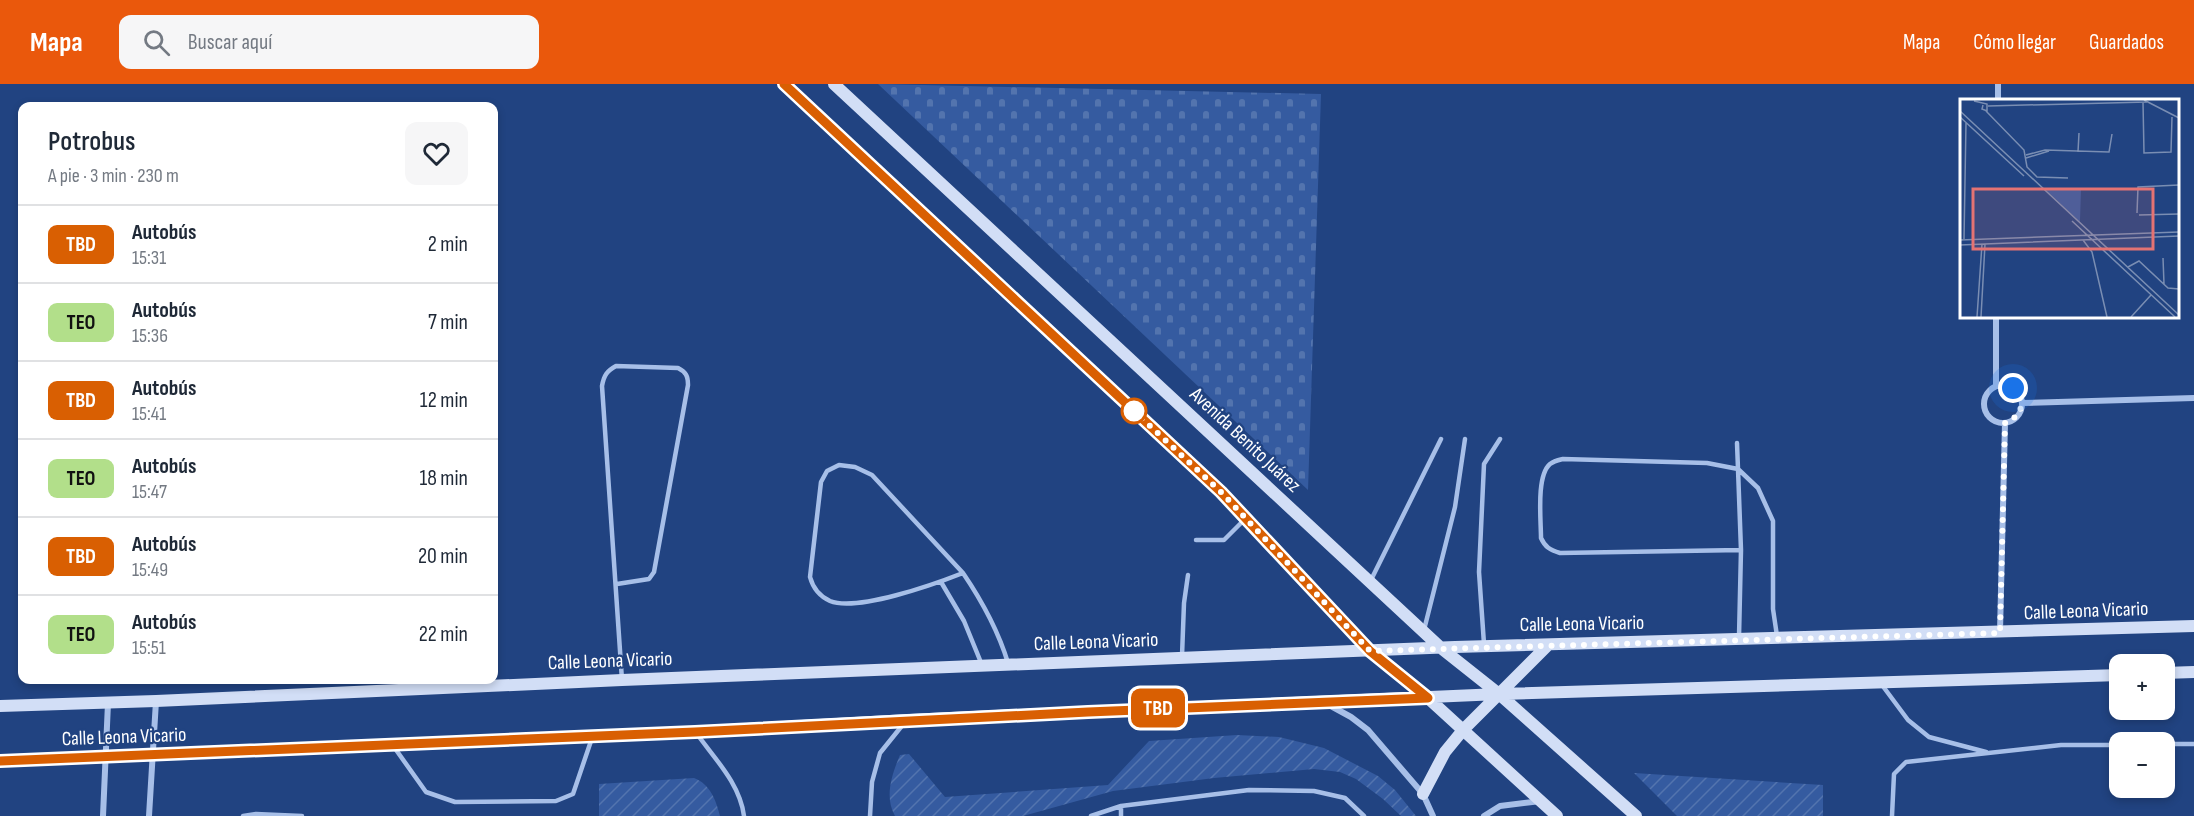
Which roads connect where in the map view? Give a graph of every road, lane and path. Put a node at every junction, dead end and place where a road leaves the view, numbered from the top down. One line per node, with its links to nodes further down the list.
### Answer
1 (784, 84): 13 (main road)
2 (834, 84): 19 (main road, Avenida Benito Juárez)
3 (1996, 318): 4 (street)
4 (1996, 386): 6 (street); 7 (street)
5 (2194, 398): 6 (street)
6 (2022, 403): 7 (street)
7 (2005, 423): 23 (street)
8 (1441, 439): 19 (lane)
9 (1465, 440): 22 (lane)
10 (1500, 440): 27 (lane)
11 (1737, 443): 12 (lane)
12 (1738, 469): 15 (lane); 15 (lane); 24 (lane)
13 (1245, 519): 14 (lane); 29 (main road)
14 (1196, 540)
15 (1741, 550): 25 (lane)
16 (963, 573): 18 (lane); 18 (lane); 31 (lane)
17 (1188, 575): 30 (lane)
18 (941, 582): 32 (lane)
19 (1370, 582): 22 (main road, Avenida Benito Juárez)
20 (617, 584): 20 (lane); 36 (lane)
21 (2194, 626): 23 (main road, Calle Leona Vicario)
22 (1424, 630): 28 (main road, Avenida Benito Juárez)
23 (2000, 633): 24 (main road, Calle Leona Vicario)
24 (1778, 639): 25 (main road, Calle Leona Vicario)
25 (1739, 640): 26 (main road, Calle Leona Vicario)
26 (1548, 645): 27 (main road, Calle Leona Vicario); 38 (main road)
27 (1484, 646): 28 (main road, Calle Leona Vicario)
28 (1441, 648): 29 (main road, Calle Leona Vicario); 38 (main road, Avenida Benito Juárez)
29 (1370, 651): 30 (main road, Calle Leona Vicario); 39 (main road)
30 (1182, 658): 31 (main road, Calle Leona Vicario)
31 (1009, 665): 32 (main road, Calle Leona Vicario)
32 (983, 667): 36 (main road, Calle Leona Vicario)
33 (2194, 672): 34 (main road)
34 (2175, 673)
35 (2109, 675): 37 (main road, Calle Leona Vicario)
36 (622, 680): 40 (main road, Calle Leona Vicario)
37 (1880, 682): 38 (main road, Calle Leona Vicario); 52 (lane)
38 (1499, 694): 39 (main road, Calle Leona Vicario); 45 (main road); 59 (main road, Avenida Benito Juárez)
39 (1428, 698): 41 (main road, Calle Leona Vicario); 45 (main road)
40 (156, 701): 42 (main road, Calle Leona Vicario); 54 (street)
41 (1323, 701): 44 (main road, Calle Leona Vicario); 56 (street)
42 (108, 702): 43 (main road, Calle Leona Vicario); 53 (street)
43 (0, 705)
44 (907, 720): 46 (main road, Calle Leona Vicario); 65 (lane)
45 (1463, 730): 56 (main road); 57 (main road)
46 (695, 732): 47 (main road, Calle Leona Vicario); 64 (lane)
47 (593, 736): 50 (main road, Calle Leona Vicario); 50 (lane)
48 (2175, 744): 49 (lane)
49 (2194, 744)
50 (392, 745): 54 (main road, Calle Leona Vicario)
51 (2109, 745): 52 (lane)
52 (1991, 753): 73 (lane)
53 (107, 756): 54 (main road, Calle Leona Vicario); 55 (main road, Calle Leona Vicario); 60 (street)
54 (152, 756): 61 (street)
55 (0, 761)
56 (1423, 794): 69 (street)
57 (1541, 801): 70 (street); 71 (main road)
58 (1121, 806): 66 (lane); 67 (lane); 68 (lane)
59 (1634, 814): 72 (lane)
60 (103, 816)
61 (149, 816)
62 (243, 816): 63 (lane)
63 (302, 816)
64 (744, 816)
65 (870, 816)
66 (1091, 816)
67 (1121, 816)
68 (1364, 816)
69 (1433, 816)
70 (1484, 816)
71 (1557, 816)
72 (1645, 816)
73 (1892, 816)

